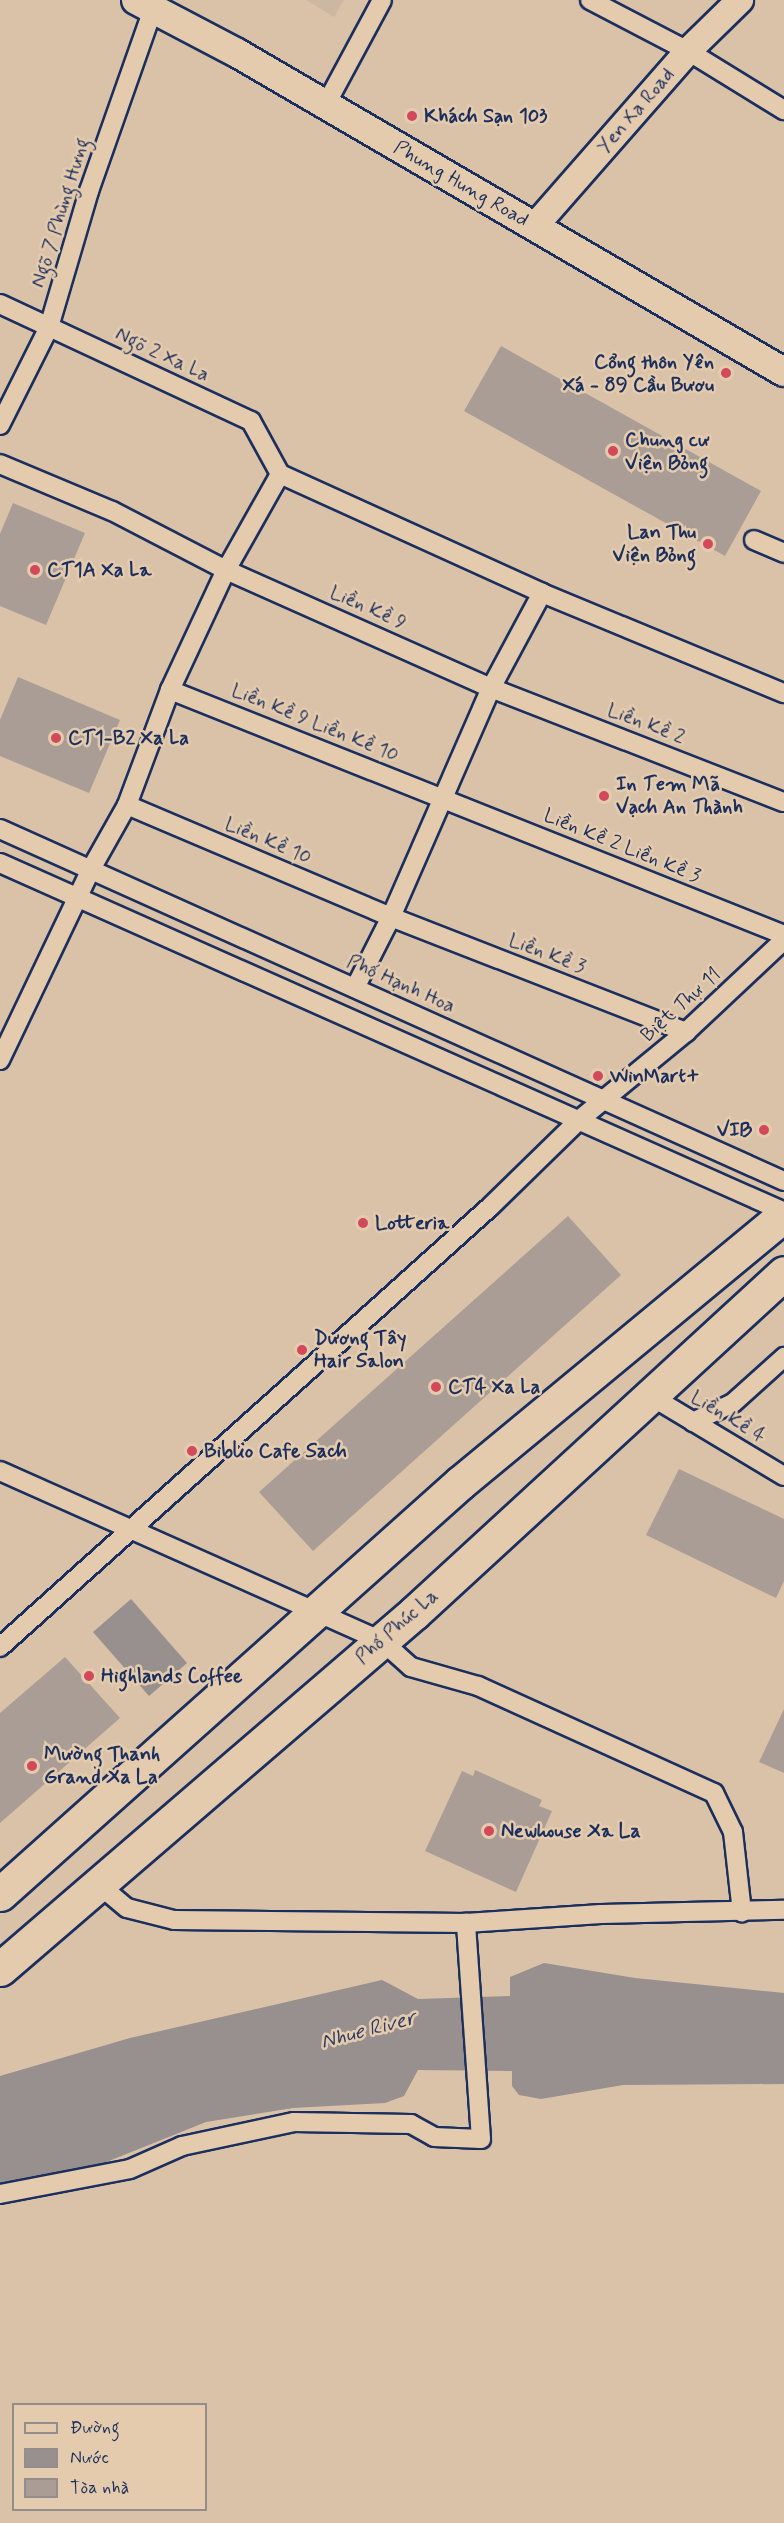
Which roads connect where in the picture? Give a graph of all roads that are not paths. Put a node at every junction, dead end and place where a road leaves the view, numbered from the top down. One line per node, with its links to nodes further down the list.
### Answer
1 (382, 0): 6 (street)
2 (590, 0): 5 (street)
3 (740, 0): 5 (street, Yen Xa Road)
4 (145, 5): 6 (main road, Phung Hung Road); 10 (street, Ngõ 7 Phùng Hưng)
5 (688, 51): 7 (street); 8 (street, Yen Xa Road)
6 (326, 106): 8 (main road, Phung Hung Road)
7 (784, 110)
8 (535, 226): 11 (main road, Phung Hung Road)
9 (0, 304): 10 (street, Ngõ 2 Xa La)
10 (48, 327): 12 (street, Ngõ 7 Phùng Hưng); 14 (street, Ngõ 2 Xa La)
11 (784, 372)
12 (0, 425)
13 (0, 464): 17 (street, Liền Kề 9)
14 (280, 474): 17 (street); 18 (street)
15 (754, 540): 16 (street)
16 (784, 554)
17 (226, 570): 19 (street, Liền Kề 9); 20 (street)
18 (542, 593): 19 (street); 21 (street)
19 (491, 688): 22 (street); 23 (street, Liền Kề 2)
20 (170, 690): 22 (street, Liền Kề 9 Liền Kề 10); 24 (street)
21 (784, 693)
22 (444, 798): 29 (street); 30 (street, Liền Kề 2 Liền Kề 3)
23 (784, 802)
24 (127, 805): 27 (street); 29 (street, Liền Kề 10)
25 (0, 829): 27 (street, Phố Hạnh Hoa)
26 (0, 863): 28 (street)
27 (91, 870): 28 (street); 31 (street, Phố Hạnh Hoa)
28 (77, 897): 33 (street); 35 (street)
29 (391, 918): 31 (street); 32 (street, Liền Kề 3)
30 (784, 937): 32 (street, Biệt Thự 11)
31 (355, 988): 34 (street, Phố Hạnh Hoa)
32 (686, 1032): 34 (street, Biệt Thự 11)
33 (0, 1060)
34 (606, 1101): 35 (street, Biệt Thự 11); 36 (street, Phố Hạnh Hoa)
35 (579, 1120): 36 (street); 43 (street, Biệt Thự 11)
36 (782, 1209): 44 (highway)
37 (784, 1273): 39 (highway, Phố Phúc La)
38 (784, 1356): 40 (street)
39 (649, 1395): 40 (street, Liền Kề 4); 45 (highway, Phố Phúc La)
40 (693, 1422): 42 (street, Liền Kề 4)
41 (0, 1471): 43 (street)
42 (784, 1476)
43 (130, 1530): 44 (street); 46 (street, Biệt Thự 11)
44 (315, 1611): 45 (street); 48 (highway)
45 (382, 1641): 47 (highway, Phố Phúc La); 50 (street)
46 (0, 1647)
47 (96, 1883): 51 (street); 52 (highway, Phố Phúc La)
48 (0, 1894)
49 (784, 1910): 50 (street)
50 (741, 1912): 51 (street)
51 (466, 1923): 53 (street)
52 (0, 1969)
53 (0, 2194)

